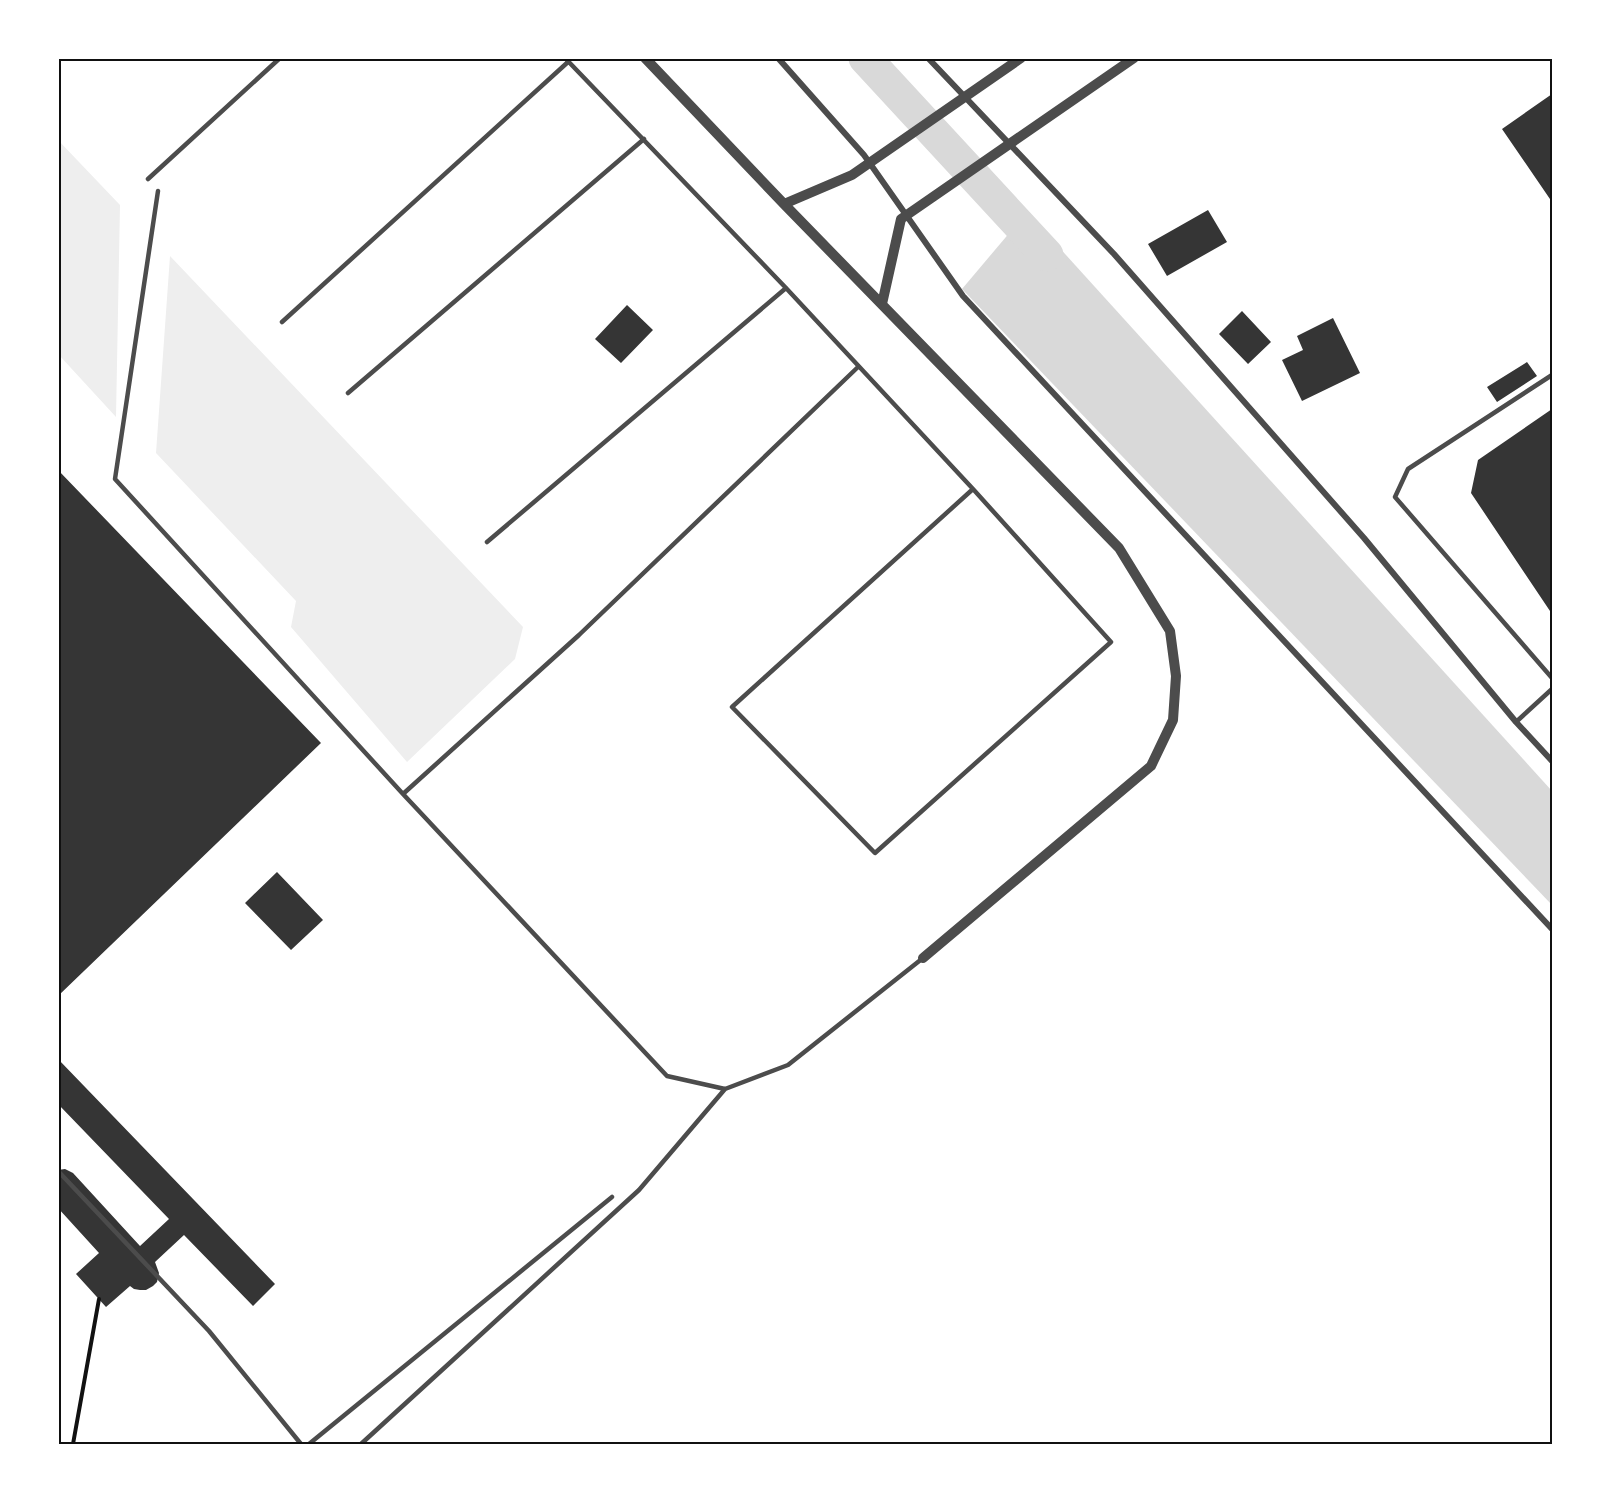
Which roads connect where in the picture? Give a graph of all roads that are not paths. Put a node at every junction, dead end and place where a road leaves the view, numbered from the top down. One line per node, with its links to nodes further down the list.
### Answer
1 (279, 58): 9 (lane)
2 (645, 58): 11 (street)
3 (778, 58): 25 (street)
4 (928, 58): 22 (street)
5 (1021, 58): 11 (street)
6 (1134, 58): 13 (street)
7 (567, 60): 8 (lane); 14 (lane)
8 (644, 139): 12 (lane); 17 (lane)
9 (148, 179)
10 (158, 191): 24 (lane)
11 (784, 204): 13 (street)
12 (786, 288): 15 (lane); 19 (lane)
13 (882, 304): 26 (street)
14 (282, 322)
15 (858, 367): 18 (lane); 24 (lane)
16 (1552, 375): 20 (lane)
17 (348, 393)
18 (973, 489): 18 (lane)
19 (487, 542)
20 (1552, 678)
21 (1552, 689): 22 (lane)
22 (1516, 722): 23 (street)
23 (1552, 761)
24 (403, 794): 27 (lane)
25 (1552, 929)
26 (923, 958): 27 (lane)
27 (724, 1089): 32 (lane)
28 (58, 1171): 30 (lane)
29 (612, 1197): 31 (lane)
30 (301, 1444)
31 (309, 1444)
32 (361, 1444)

